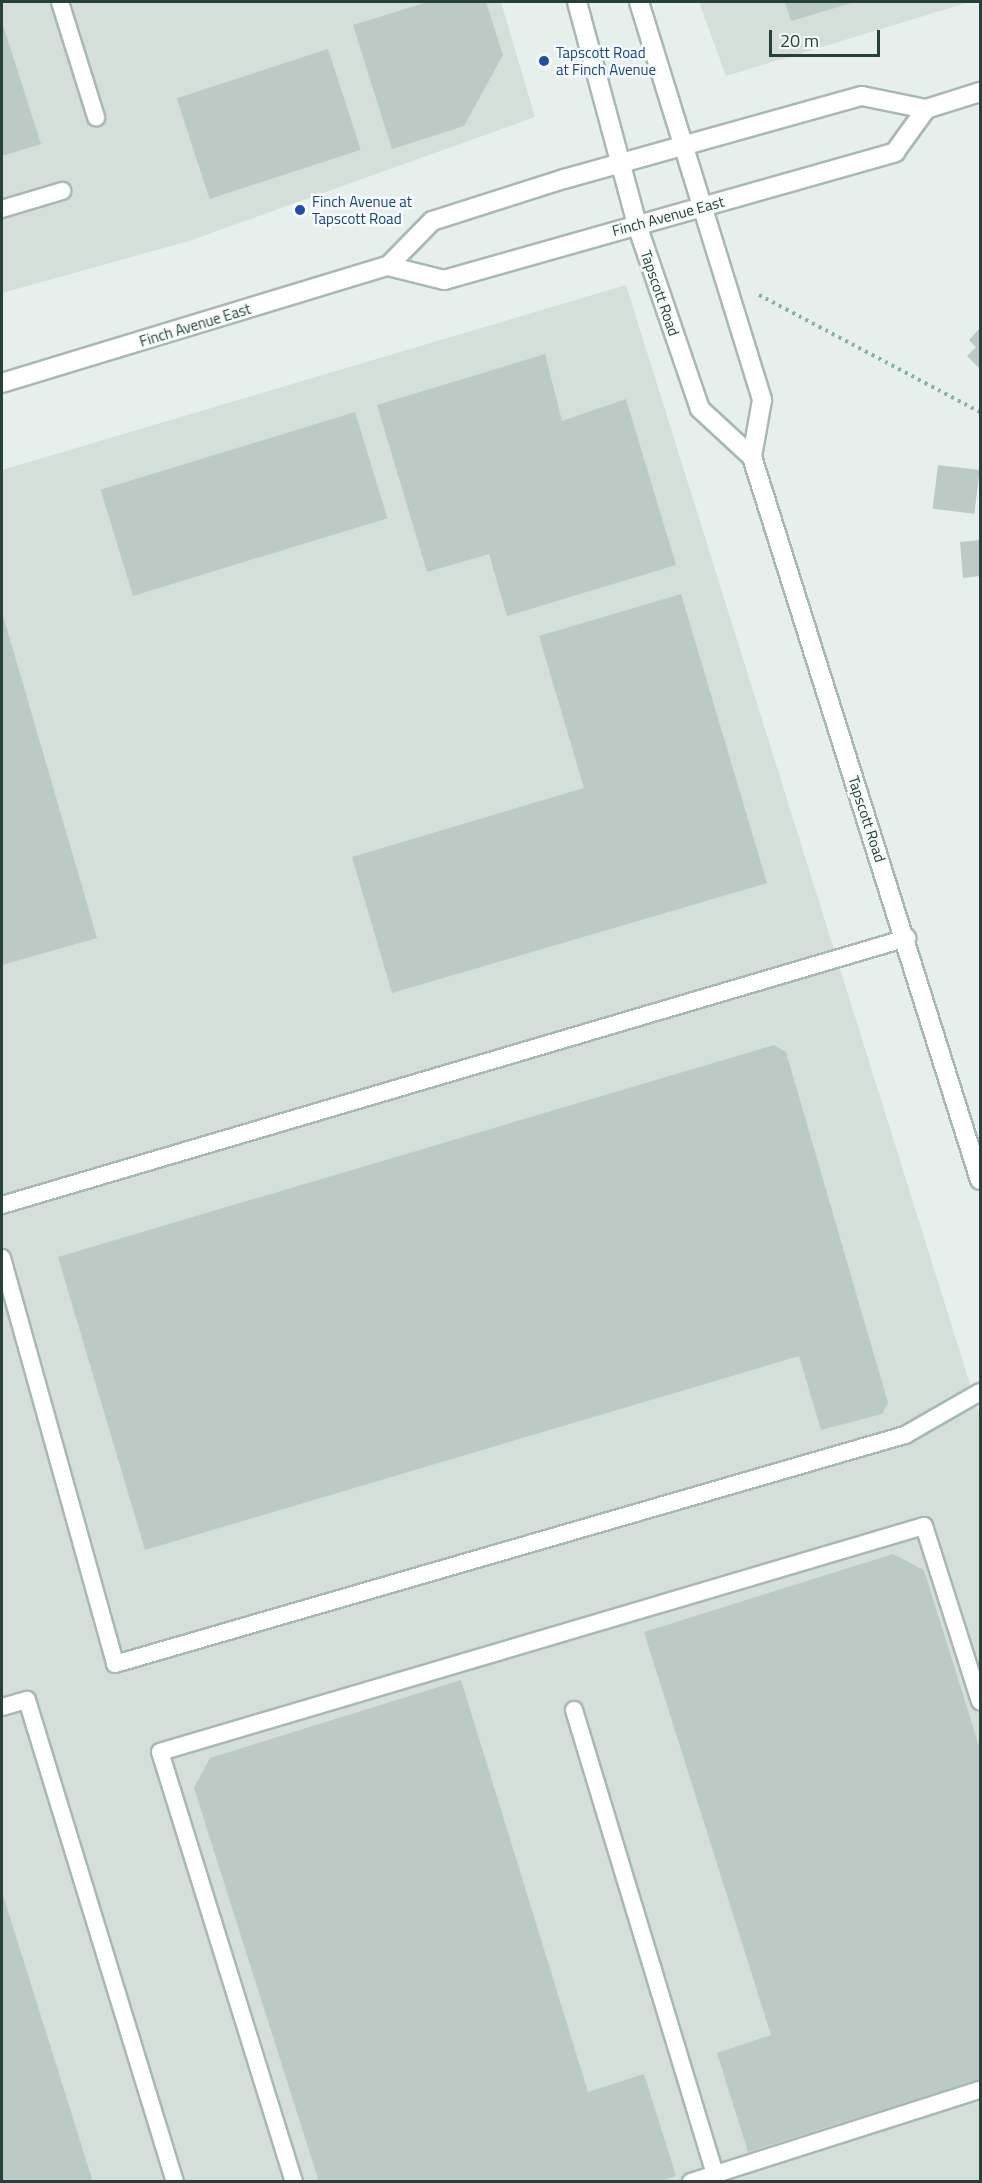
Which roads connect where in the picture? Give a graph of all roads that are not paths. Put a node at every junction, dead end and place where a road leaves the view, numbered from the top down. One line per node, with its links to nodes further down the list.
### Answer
1 (60, 2): 6 (lane)
2 (578, 2): 8 (street, Tapscott Road)
3 (639, 2): 7 (street, Tapscott Road)
4 (981, 92): 5 (street, Finch Avenue East)
5 (926, 109): 7 (street, Finch Avenue East); 10 (street, Finch Avenue East)
6 (96, 117)
7 (685, 147): 8 (street, Finch Avenue East); 10 (street, Tapscott Road)
8 (621, 164): 12 (street, Tapscott Road); 13 (street, Finch Avenue East)
9 (62, 190): 11 (lane)
10 (703, 207): 12 (street, Finch Avenue East); 15 (street, Tapscott Road)
11 (2, 209)
12 (637, 225): 13 (street, Finch Avenue East); 15 (street, Tapscott Road)
13 (388, 266): 14 (street, Finch Avenue East)
14 (2, 383)
15 (752, 457): 16 (street, Tapscott Road)
16 (907, 938): 17 (street, Tapscott Road); 18 (lane)
17 (981, 1180)
18 (2, 1205)
19 (2, 1258): 20 (lane)
20 (981, 1392)
21 (981, 1701): 27 (lane)
22 (2, 1707): 26 (lane)
23 (574, 1710): 25 (lane)
24 (981, 2090): 25 (lane)
25 (716, 2178): 28 (lane)
26 (175, 2181)
27 (294, 2181)
28 (691, 2181)

